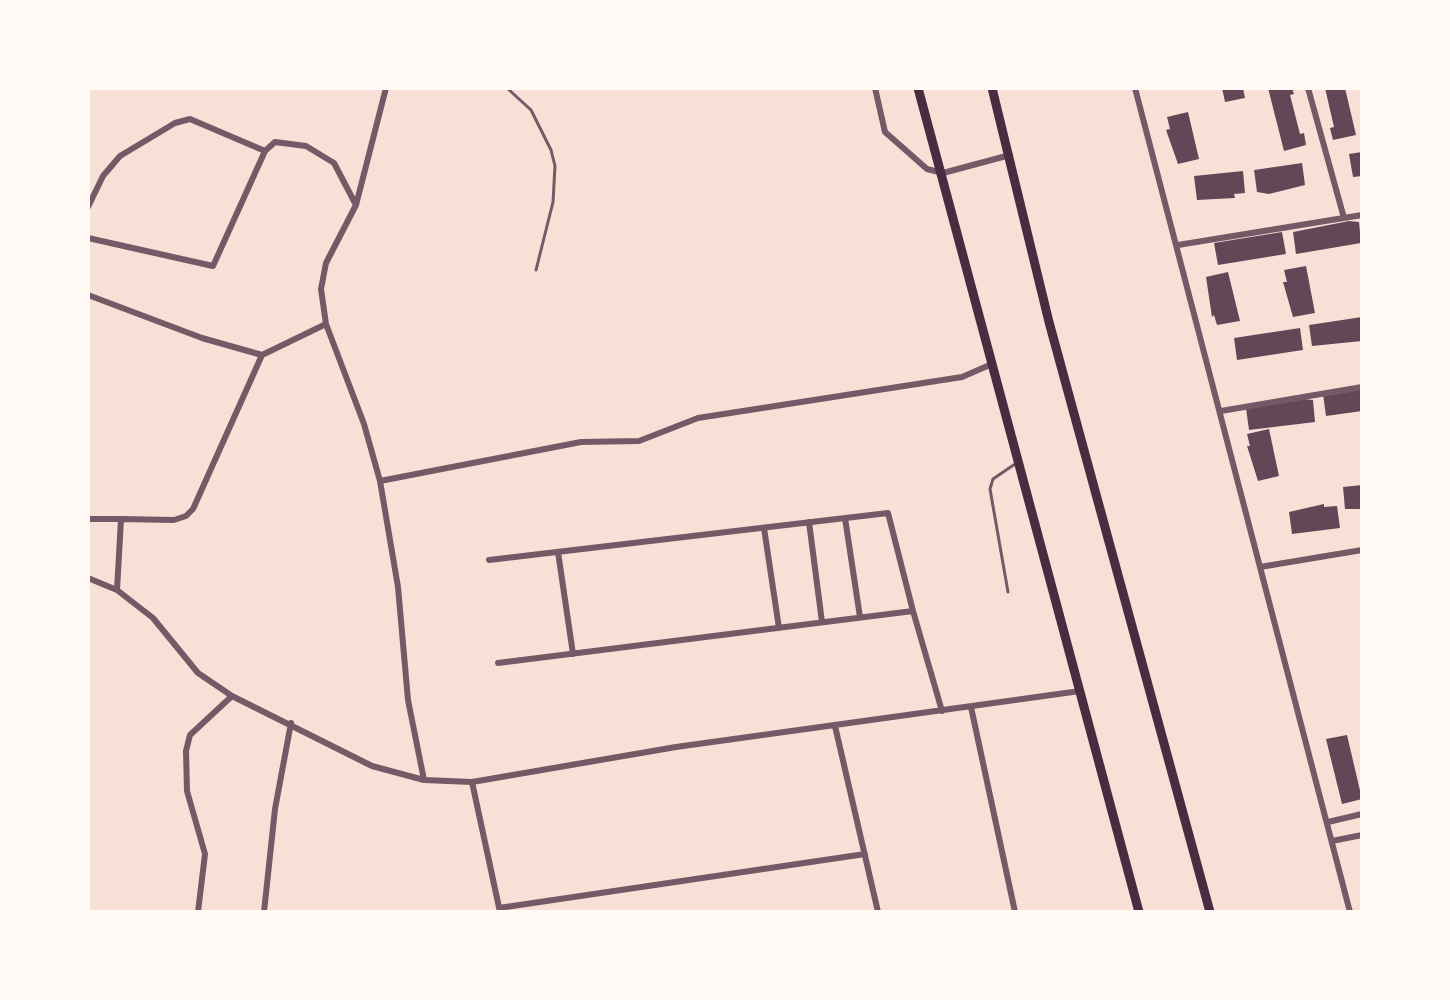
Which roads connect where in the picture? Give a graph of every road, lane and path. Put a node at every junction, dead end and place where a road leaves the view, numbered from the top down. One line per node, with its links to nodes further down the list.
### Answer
1 (386, 88): 11 (street)
2 (507, 88): 17 (lane)
3 (875, 88): 10 (street)
4 (918, 88): 10 (main road)
5 (992, 88): 9 (main road)
6 (1135, 88): 16 (street)
7 (1308, 88): 14 (street)
8 (265, 151): 11 (street); 12 (street); 15 (street)
9 (1010, 155): 10 (street); 63 (main road)
10 (943, 173): 21 (main road)
11 (356, 205): 19 (street)
12 (88, 207)
13 (1362, 215): 14 (street)
14 (1344, 218): 16 (street)
15 (88, 238)
16 (1178, 245): 23 (street)
17 (536, 270)
18 (88, 295): 20 (street)
19 (326, 324): 20 (street); 25 (street)
20 (262, 355): 28 (street)
21 (992, 364): 24 (main road); 25 (street)
22 (1362, 387): 23 (street)
23 (1221, 411): 34 (street)
24 (1018, 462): 37 (lane); 44 (main road)
25 (380, 481): 50 (street)
26 (845, 518): 29 (street); 38 (street); 39 (street)
27 (88, 519): 28 (street)
28 (121, 519): 36 (street)
29 (809, 522): 30 (street); 40 (street)
30 (764, 528): 32 (street); 41 (street)
31 (1362, 550): 34 (street)
32 (558, 552): 33 (street); 42 (street)
33 (489, 560)
34 (1260, 567): 53 (street)
35 (88, 578): 36 (street)
36 (117, 590): 45 (street)
37 (1008, 592)
38 (913, 611): 39 (street); 47 (street)
39 (860, 617): 40 (street)
40 (822, 622): 41 (street)
41 (779, 628): 42 (street)
42 (573, 654): 43 (street)
43 (498, 663)
44 (1080, 691): 46 (street); 62 (main road)
45 (232, 696): 48 (street); 58 (street)
46 (971, 707): 47 (street); 61 (street)
47 (942, 711): 49 (street)
48 (291, 723): 50 (street); 59 (street)
49 (835, 726): 51 (street); 56 (street)
50 (424, 780): 51 (street)
51 (472, 782): 57 (street)
52 (1362, 814): 53 (street)
53 (1328, 822): 55 (street)
54 (1362, 835): 55 (street)
55 (1332, 841): 64 (street)
56 (865, 854): 57 (street); 60 (street)
57 (500, 910)
58 (198, 912)
59 (264, 912)
60 (878, 912)
61 (1015, 912)
62 (1139, 912)
63 (1210, 912)
64 (1350, 912)

